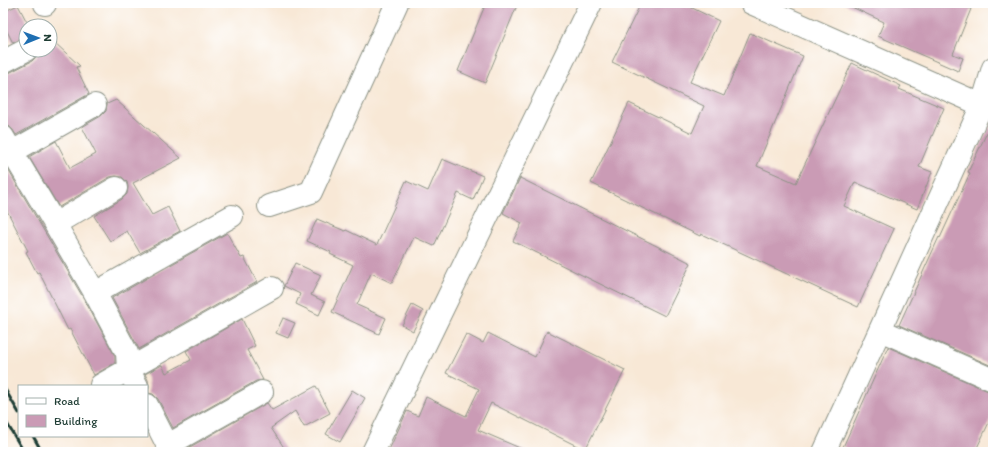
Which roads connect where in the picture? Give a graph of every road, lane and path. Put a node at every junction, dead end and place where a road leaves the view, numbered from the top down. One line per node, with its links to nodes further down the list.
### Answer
1 (397, 3): 11 (street)
2 (591, 3): 23 (street)
3 (752, 3): 8 (street)
4 (18, 54): 5 (street)
5 (3, 62)
6 (993, 68): 8 (street)
7 (95, 105): 9 (street)
8 (988, 108): 16 (street)
9 (7, 144): 13 (street)
10 (116, 188): 13 (street)
11 (269, 206)
12 (232, 216): 15 (street)
13 (55, 224): 15 (street)
14 (272, 288): 17 (street)
15 (95, 293): 17 (street)
16 (880, 330): 18 (street); 24 (street)
17 (133, 378): 19 (street)
18 (993, 380)
19 (101, 385)
20 (262, 392): 22 (street)
21 (148, 407): 22 (street)
22 (170, 448)
23 (372, 452)
24 (824, 452)

